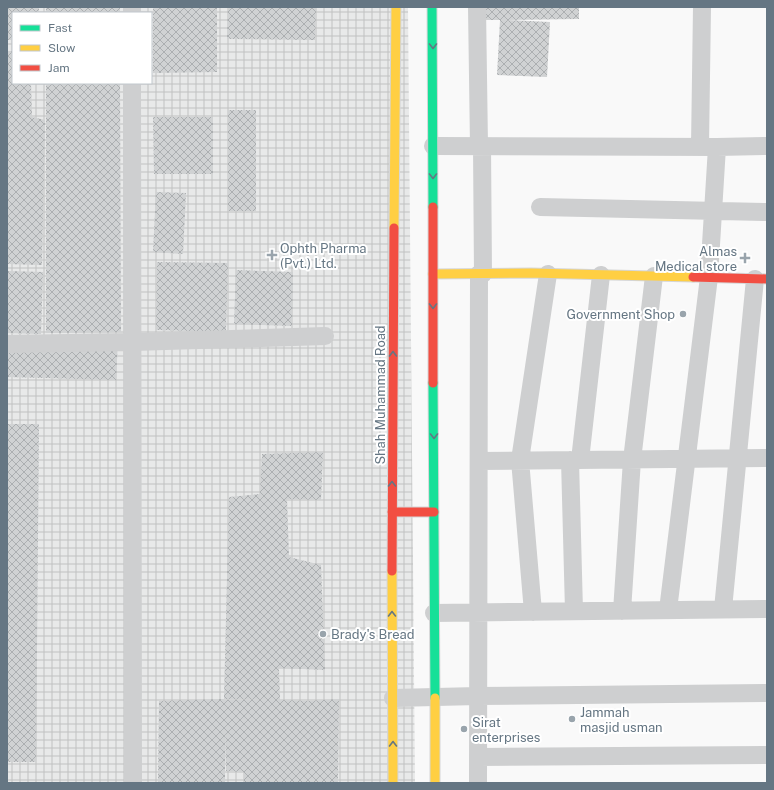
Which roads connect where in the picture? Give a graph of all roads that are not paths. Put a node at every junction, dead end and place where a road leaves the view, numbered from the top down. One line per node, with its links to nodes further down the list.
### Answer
1 (396, 7): 30 (street, Shah Muhammad Road, one-way to 1)
2 (432, 7): 6 (street, one-way to 6)
3 (477, 7): 7 (street)
4 (702, 7): 9 (street)
5 (132, 84): 21 (street)
6 (433, 146): 7 (street); 13 (street, one-way to 13)
7 (481, 146): 9 (street); 14 (street)
8 (767, 146): 9 (street)
9 (709, 147): 11 (street)
10 (540, 207): 11 (street)
11 (714, 212): 12 (street); 18 (street)
12 (767, 212)
13 (433, 274): 14 (street); 31 (street, one-way to 31)
14 (481, 274): 15 (street); 29 (street)
15 (548, 274): 16 (street); 26 (street)
16 (601, 275): 17 (street); 27 (street)
17 (654, 276): 18 (street); 28 (street)
18 (709, 277): 19 (street); 23 (street)
19 (761, 279): 24 (street)
20 (325, 336): 21 (street)
21 (133, 342): 22 (street); 46 (street)
22 (7, 344)
23 (686, 458): 24 (street); 28 (street); 34 (street)
24 (738, 458): 25 (street); 32 (street)
25 (767, 458)
26 (520, 460): 27 (street); 29 (street); 37 (street)
27 (575, 460): 28 (street); 35 (street)
28 (632, 460): 36 (street)
29 (479, 461): 39 (street)
30 (392, 512): 31 (street); 43 (street, Shah Muhammad Road, one-way to 30)
31 (434, 512): 38 (street)
32 (723, 609): 33 (street); 34 (street)
33 (767, 609)
34 (668, 610): 36 (street)
35 (574, 611): 36 (street); 37 (street)
36 (622, 611)
37 (533, 612): 39 (street)
38 (434, 613): 39 (street); 42 (street)
39 (478, 613): 41 (street)
40 (767, 693): 41 (street)
41 (478, 696): 42 (street); 45 (street)
42 (435, 697): 43 (street); 48 (street)
43 (392, 698): 47 (street, Shah Muhammad Road, one-way to 43)
44 (767, 755): 45 (street)
45 (478, 757): 49 (street)
46 (132, 783)
47 (393, 783)
48 (435, 783)
49 (478, 783)

